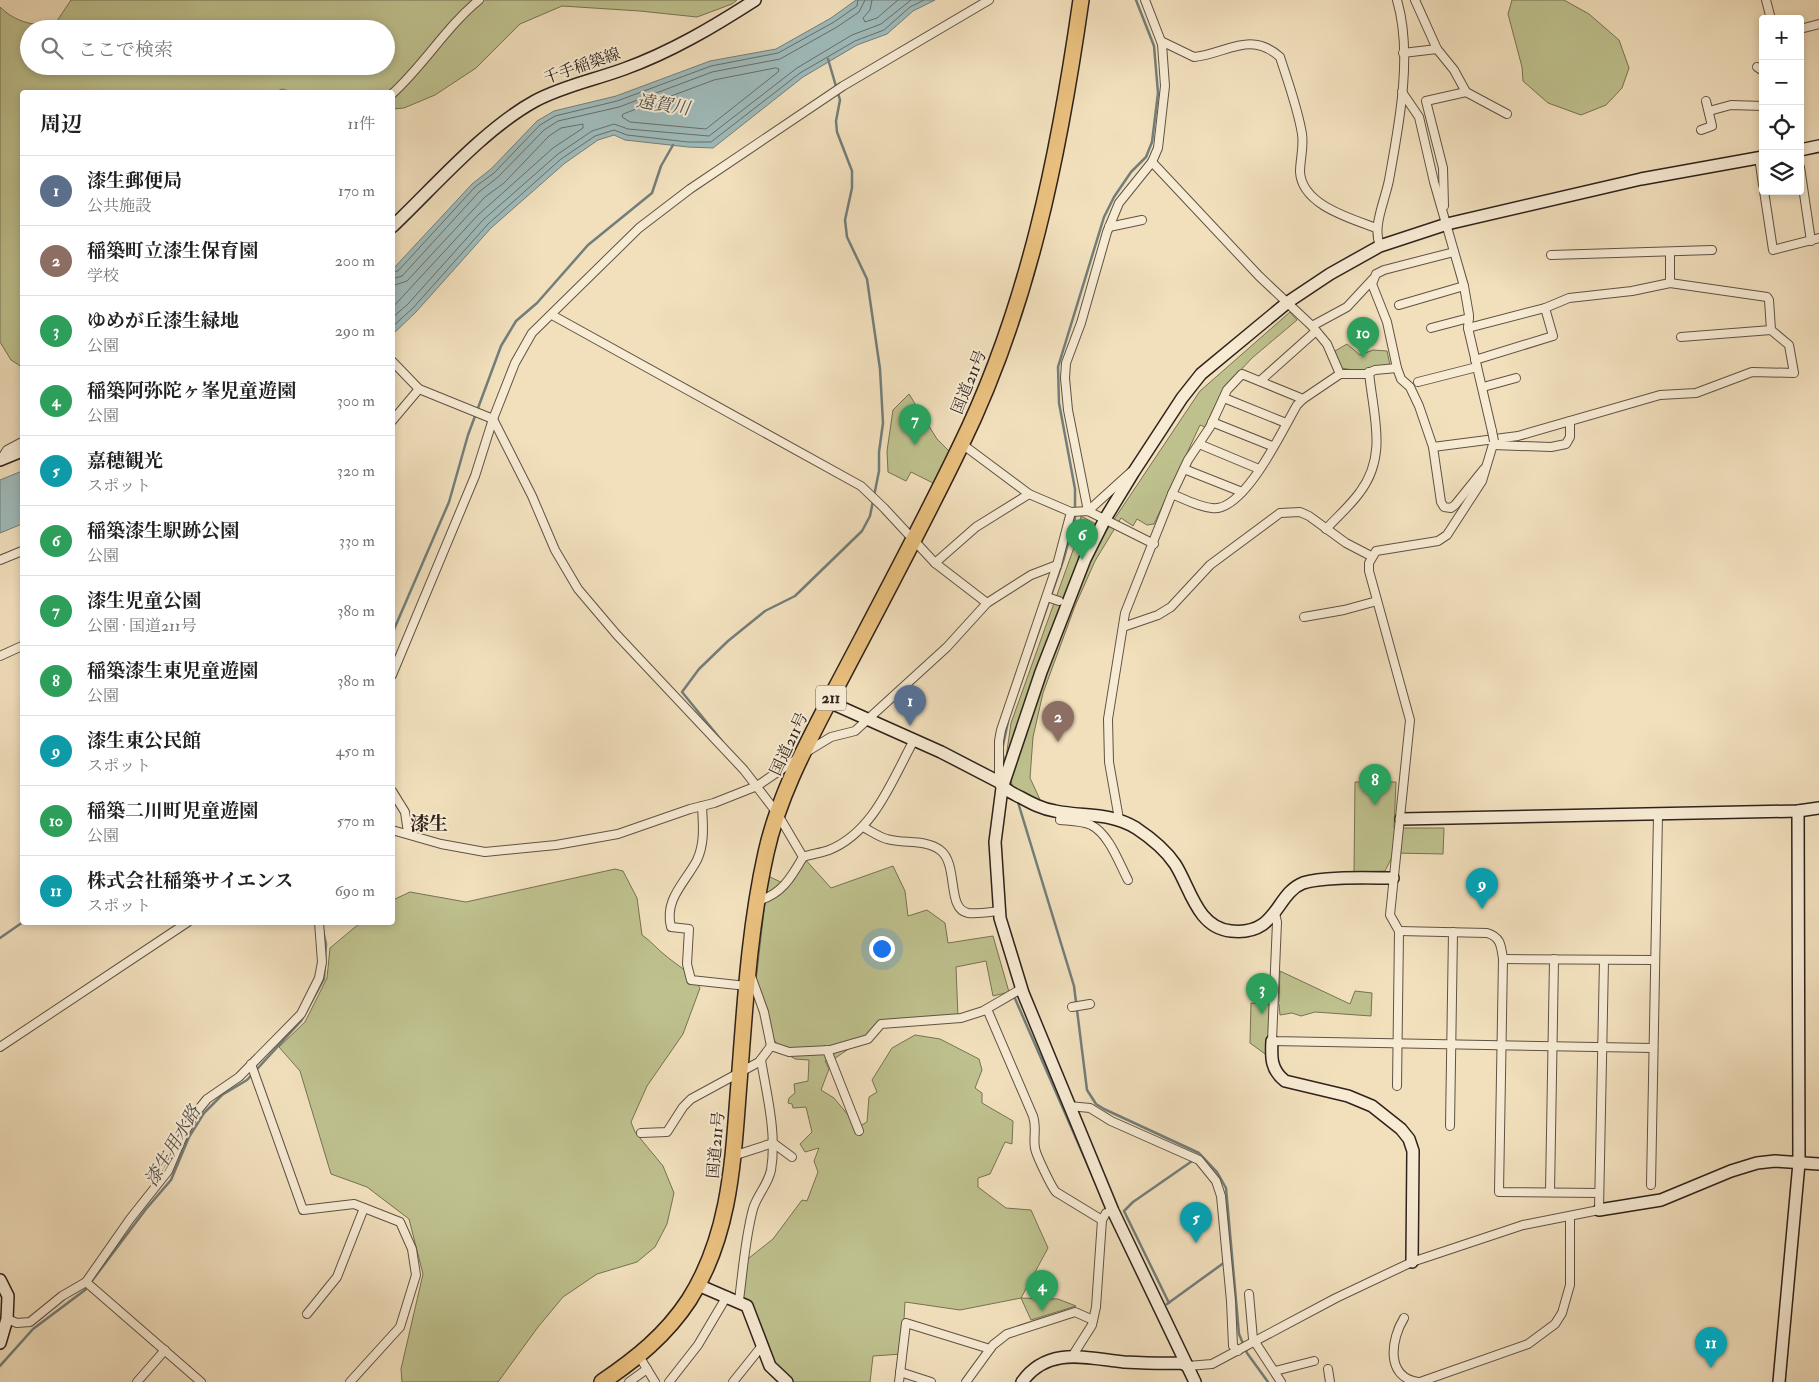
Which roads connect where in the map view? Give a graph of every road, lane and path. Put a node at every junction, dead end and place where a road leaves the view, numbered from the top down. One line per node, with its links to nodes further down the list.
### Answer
1 (479, 0): 16 (street)
2 (755, 0): 32 (street, 千手稲築線)
3 (989, 0): 48 (street)
4 (1081, 0): 74 (highway, 国道211号 / 211)
5 (1145, 0): 13 (street)
6 (1406, 0): 9 (street)
7 (1416, 0): 14 (street)
8 (1766, 0): 10 (street)
9 (1397, 1): 15 (street)
10 (1770, 15)
11 (1819, 24): 12 (street)
12 (1804, 28)
13 (1161, 41): 27 (street); 35 (street)
14 (1437, 49): 15 (street); 18 (street)
15 (1403, 53): 17 (street)
16 (395, 91)
17 (1402, 92): 30 (street); 35 (street)
18 (1466, 92): 22 (street); 30 (street)
19 (1706, 101): 21 (street)
20 (1759, 106): 21 (street)
21 (1709, 111): 23 (street)
22 (1507, 114)
23 (1701, 130)
24 (1819, 146): 25 (street)
25 (1804, 149)
26 (1759, 157): 33 (street)
27 (1152, 162): 34 (street); 45 (street)
28 (1804, 186): 36 (street)
29 (1765, 195): 36 (street)
30 (1444, 213): 33 (street)
31 (1142, 220): 34 (street)
32 (395, 224)
33 (1447, 224): 37 (street); 39 (street)
34 (1109, 227): 87 (street)
35 (1376, 228): 37 (street)
36 (1815, 239)
37 (1380, 246): 45 (street)
38 (1712, 250): 40 (street)
39 (1454, 252): 42 (street); 44 (street)
40 (1670, 252): 41 (street); 43 (street)
41 (1551, 255)
42 (1373, 279): 52 (street); 57 (street)
43 (1670, 283): 47 (street); 53 (street)
44 (1464, 286): 46 (street); 49 (street)
45 (1288, 302): 52 (street); 80 (street)
46 (1399, 306)
47 (1545, 308): 51 (street); 56 (street)
48 (552, 315): 68 (street); 91 (street)
49 (1469, 318): 50 (street); 51 (street)
50 (1431, 328)
51 (1468, 328): 56 (street)
52 (1314, 329): 59 (street); 61 (street)
53 (1771, 330): 54 (street); 69 (street)
54 (1681, 337)
55 (395, 363): 64 (street)
56 (1476, 363): 62 (street); 63 (street)
57 (1397, 368): 58 (street); 77 (street)
58 (1369, 372): 59 (street); 90 (street)
59 (1340, 374): 66 (street)
60 (1516, 378): 63 (street)
61 (1260, 382): 65 (street); 66 (street)
62 (1418, 382)
63 (1483, 387): 73 (street, bridge)
64 (419, 389): 67 (street); 68 (street)
65 (1224, 398): 70 (street); 71 (street)
66 (1303, 399): 71 (street)
67 (395, 417)
68 (493, 420): 106 (street); 112 (street)
69 (1570, 421): 73 (street); 77 (street)
70 (1212, 422): 75 (street); 76 (street)
71 (1286, 423): 76 (street)
72 (20, 443): 79 (street)
73 (1494, 443): 81 (street)
74 (962, 444): 85 (street); 91 (highway, 国道211号 / 211)
75 (1199, 444): 82 (street); 83 (street)
76 (1272, 446): 83 (street)
77 (1432, 447): 81 (street)
78 (20, 451): 79 (street)
79 (0, 458)
80 (1138, 465): 87 (street); 89 (street)
81 (1488, 465): 94 (street)
82 (1184, 469): 84 (street); 86 (street)
83 (1259, 469): 84 (street)
84 (1242, 492): 86 (street)
85 (1029, 494): 88 (street); 96 (street)
86 (1172, 494): 92 (street)
87 (1088, 511): 88 (street); 89 (street)
88 (1071, 512): 97 (street)
89 (1105, 519): 92 (street); 111 (street)
90 (1326, 529): 94 (street); 103 (street)
91 (913, 541): 96 (street); 107 (highway, 国道211号 / 211)
92 (1154, 544): 103 (street)
93 (20, 552): 95 (street)
94 (1371, 556): 100 (street)
95 (0, 560)
96 (935, 563): 101 (street)
97 (1057, 566): 101 (street); 111 (street)
98 (1050, 598): 99 (street)
99 (1059, 600)
100 (1377, 601): 102 (street); 121 (street)
101 (987, 604): 108 (street)
102 (1304, 617)
103 (1123, 627): 120 (street)
104 (20, 647): 105 (street)
105 (0, 656)
106 (395, 669)
107 (829, 702): 108 (street); 110 (highway, 国道211号 / 211)
108 (868, 720): 109 (street); 110 (street)
109 (914, 740): 111 (street); 122 (street)
110 (801, 756): 112 (street); 118 (highway, 国道211号 / 211)
111 (1001, 785): 117 (street); 129 (street)
112 (757, 786): 114 (street); 118 (street)
113 (395, 796): 124 (street)
114 (702, 806): 124 (street); 140 (street)
115 (1819, 808): 116 (street)
116 (1798, 811): 119 (street); 166 (street)
117 (1061, 812): 120 (street); 127 (street)
118 (777, 813): 125 (street); 128 (highway, 国道211号 / 211)
119 (1658, 815): 121 (street); 138 (street)
120 (1119, 819): 130 (street)
121 (1401, 819): 126 (street)
122 (863, 827): 125 (street); 129 (street)
123 (395, 831): 124 (street)
124 (408, 833)
125 (803, 857): 128 (street)
126 (1394, 878): 130 (street); 133 (street)
127 (1128, 880)
128 (756, 901): 139 (highway, 国道211号 / 211)
129 (999, 911): 141 (street)
130 (1275, 913): 145 (street)
131 (183, 925): 151 (street)
132 (319, 925): 156 (street)
133 (1400, 931): 134 (street); 146 (street)
134 (1452, 932): 135 (street); 147 (street)
135 (1503, 959): 136 (street); 148 (street)
136 (1554, 959): 137 (street); 150 (street)
137 (1604, 960): 138 (street); 152 (street)
138 (1654, 960): 153 (street)
139 (748, 970): 140 (highway, 国道211号 / 211); 149 (street)
140 (747, 986): 157 (highway, 国道211号 / 211)
141 (1021, 989): 144 (street); 159 (street)
142 (1090, 1004): 143 (street)
143 (1072, 1007)
144 (987, 1009): 154 (street); 175 (street)
145 (1272, 1041): 146 (street); 176 (street)
146 (1396, 1043): 147 (street); 158 (street)
147 (1451, 1044): 148 (street); 160 (street)
148 (1502, 1045): 150 (street); 169 (street)
149 (771, 1046): 154 (street); 155 (street)
150 (1553, 1046): 152 (street); 169 (street)
151 (0, 1047)
152 (1603, 1047): 153 (street); 170 (street)
153 (1652, 1048): 168 (street)
154 (827, 1050): 161 (street)
155 (761, 1060): 157 (street); 163 (street)
156 (250, 1064): 171 (street); 178 (street)
157 (740, 1074): 162 (street); 164 (highway, 国道211号 / 211)
158 (1396, 1086)
159 (1069, 1106): 173 (street); 192 (street)
160 (1450, 1126)
161 (859, 1131)
162 (641, 1133)
163 (773, 1143): 164 (street); 165 (street); 182 (street)
164 (733, 1156): 179 (highway, 国道211号 / 211)
165 (792, 1158)
166 (1799, 1163): 167 (street); 172 (street); 217 (street)
167 (1819, 1164)
168 (1651, 1185)
169 (1550, 1192): 170 (street)
170 (1599, 1193): 172 (street)
171 (364, 1208): 183 (street); 202 (street)
172 (1599, 1210): 174 (street)
173 (1113, 1211): 175 (street); 196 (street)
174 (1570, 1217): 176 (street); 216 (street)
175 (1102, 1220): 186 (street)
176 (1412, 1262): 187 (street)
177 (0, 1280): 185 (street)
178 (86, 1282): 185 (street); 191 (street)
179 (698, 1285): 181 (street); 195 (highway, 国道211号 / 211)
180 (1249, 1294): 187 (street)
181 (727, 1296): 182 (street); 206 (street)
182 (739, 1300): 189 (street)
183 (307, 1314)
184 (1404, 1318): 216 (street)
185 (7, 1319): 188 (street)
186 (1093, 1320): 190 (street); 193 (street)
187 (1256, 1342): 192 (street); 199 (street)
188 (0, 1343)
189 (761, 1347): 207 (street); 208 (street)
190 (990, 1349): 198 (street); 211 (street)
191 (165, 1350): 200 (street); 201 (street)
192 (1238, 1351): 196 (street)
193 (1073, 1355): 196 (street); 212 (street)
194 (1314, 1361): 199 (street)
195 (643, 1363): 203 (highway, 国道211号 / 211); 204 (street); 205 (street)
196 (1188, 1366): 213 (street)
197 (1328, 1369): 215 (street)
198 (900, 1372): 209 (street); 210 (street)
199 (1274, 1372): 214 (street)
200 (137, 1382)
201 (201, 1382)
202 (350, 1382)
203 (602, 1382)
204 (629, 1382)
205 (655, 1382)
206 (669, 1382)
207 (733, 1382)
208 (787, 1382)
209 (899, 1382)
210 (931, 1382)
211 (966, 1382)
212 (1022, 1382)
213 (1195, 1382)
214 (1281, 1382)
215 (1330, 1382)
216 (1419, 1382)
217 (1779, 1382)

